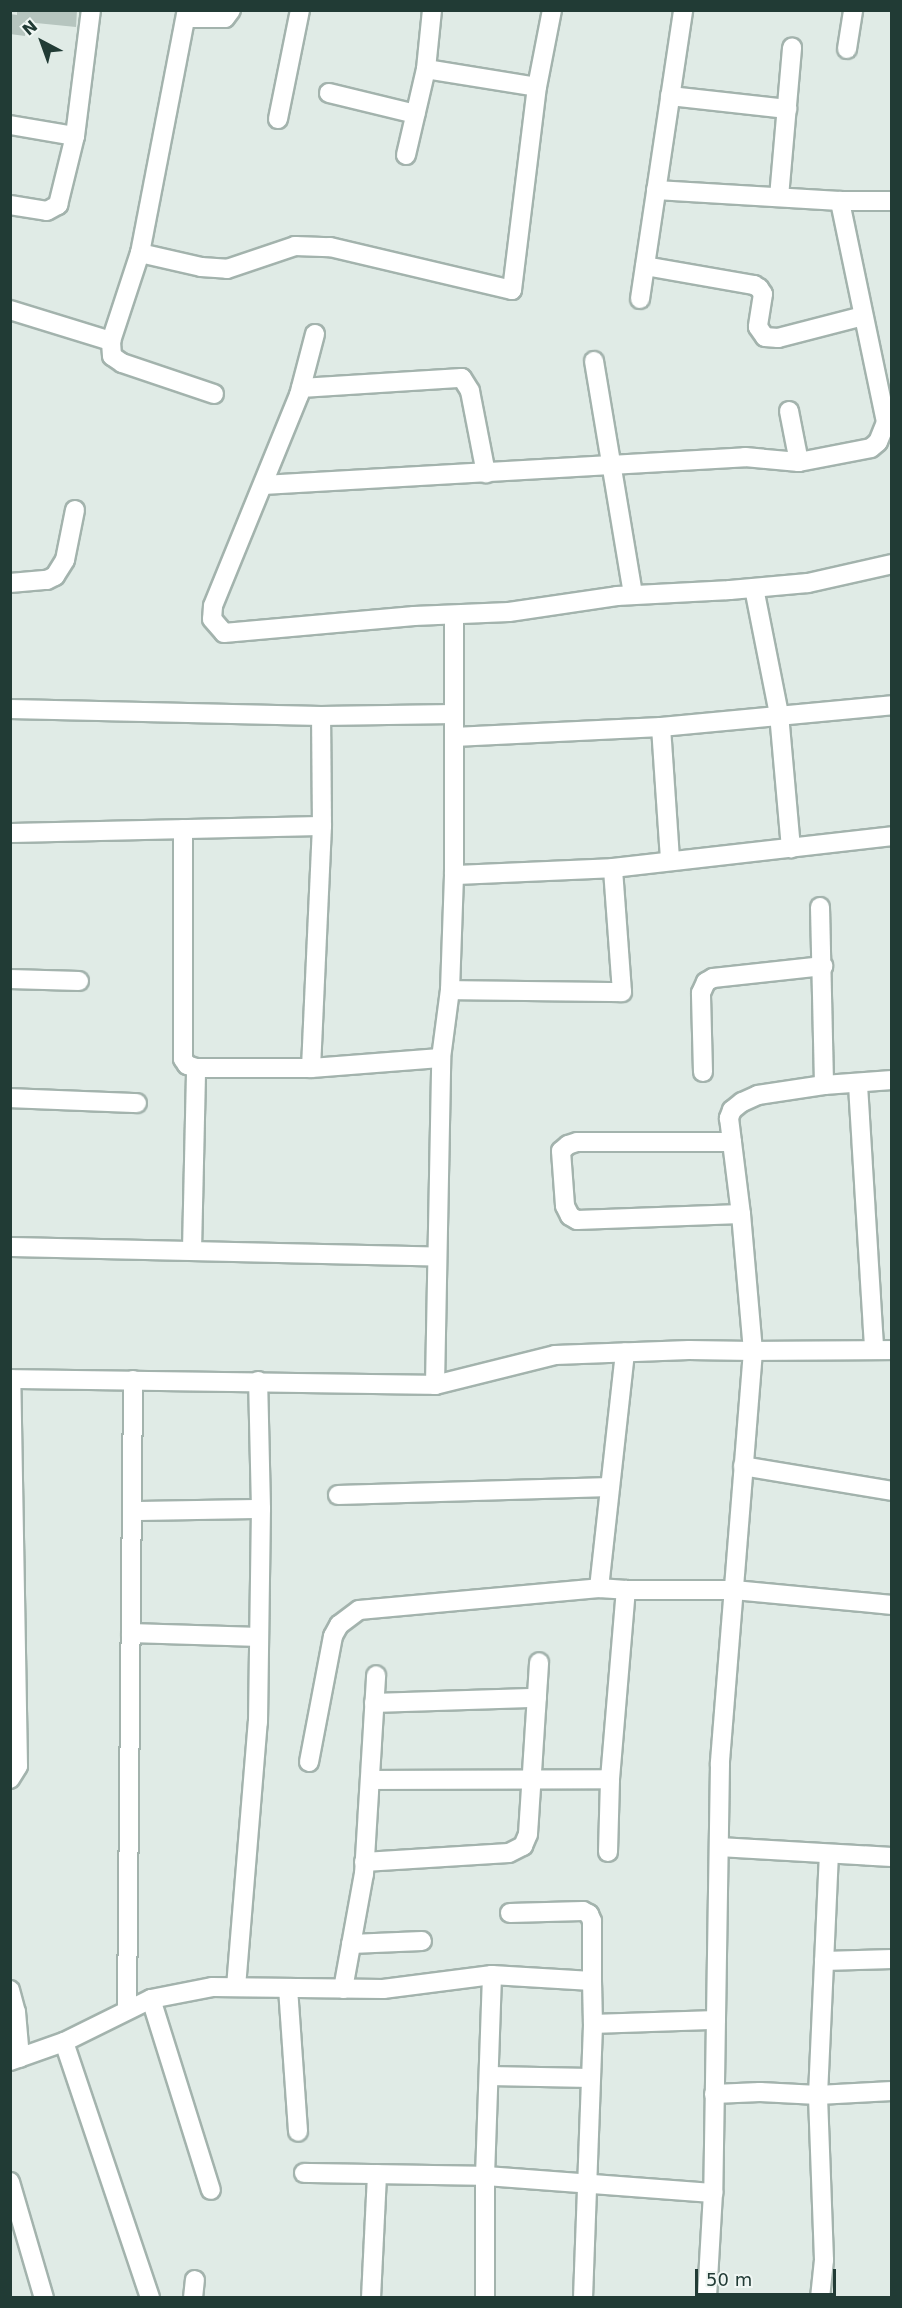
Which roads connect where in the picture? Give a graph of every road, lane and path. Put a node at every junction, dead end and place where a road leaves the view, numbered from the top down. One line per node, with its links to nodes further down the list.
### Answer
1 (91, 10): 19 (street)
2 (231, 10): 8 (street)
3 (300, 10): 17 (street)
4 (432, 10): 11 (street)
5 (552, 10): 12 (street)
6 (683, 10): 14 (street)
7 (853, 10): 10 (street)
8 (186, 14): 26 (street)
9 (792, 48): 15 (street)
10 (848, 49)
11 (426, 69): 12 (street); 16 (street)
12 (537, 87): 26 (street)
13 (329, 93): 16 (street)
14 (670, 96): 15 (street); 21 (street)
15 (787, 109): 22 (street)
16 (416, 114): 20 (street)
17 (278, 120)
18 (10, 125): 19 (street)
19 (75, 136): 25 (street)
20 (406, 155)
21 (656, 190): 22 (street); 27 (street)
22 (779, 197): 23 (street)
23 (840, 201): 24 (street); 30 (street)
24 (891, 201)
25 (10, 205)
26 (140, 253): 32 (street)
27 (645, 266): 28 (street); 30 (street)
28 (640, 298)
29 (10, 310): 32 (street)
30 (863, 316): 37 (street)
31 (315, 334): 34 (street)
32 (111, 341): 35 (street)
33 (594, 361): 38 (street)
34 (301, 388): 39 (street); 40 (street)
35 (214, 394)
36 (789, 411): 37 (street)
37 (800, 462): 38 (street)
38 (614, 465): 39 (street); 45 (street)
39 (486, 473): 40 (street)
40 (263, 485): 46 (street)
41 (75, 510): 43 (street)
42 (891, 564): 44 (street)
43 (10, 583)
44 (754, 588): 45 (street); 50 (street)
45 (633, 595): 46 (street)
46 (454, 615): 49 (street)
47 (891, 705): 50 (street)
48 (10, 709): 51 (street)
49 (454, 714): 51 (street); 53 (street)
50 (779, 714): 52 (street); 58 (street)
51 (321, 716): 54 (street)
52 (661, 727): 53 (street); 59 (street)
53 (454, 737): 61 (street)
54 (322, 826): 55 (street); 69 (street)
55 (183, 829): 56 (street); 68 (street)
56 (10, 833)
57 (891, 836): 58 (street)
58 (791, 848): 59 (street)
59 (669, 861): 60 (street)
60 (613, 868): 61 (street); 66 (street)
61 (454, 874): 66 (street)
62 (820, 907): 63 (street)
63 (823, 966): 70 (street); 72 (street)
64 (10, 979): 65 (street)
65 (79, 981)
66 (450, 990): 67 (street)
67 (441, 1058): 69 (street); 80 (street)
68 (196, 1068): 69 (street); 79 (street)
69 (311, 1068)
70 (703, 1072)
71 (891, 1080): 73 (street)
72 (825, 1085): 73 (street); 76 (street)
73 (858, 1085): 81 (street)
74 (10, 1098): 75 (street)
75 (136, 1103)
76 (732, 1142): 77 (street); 77 (street)
77 (741, 1214): 82 (street)
78 (10, 1247): 79 (street)
79 (192, 1250): 80 (street)
80 (436, 1257): 87 (street)
81 (883, 1350): 82 (street)
82 (753, 1351): 83 (street); 88 (street)
83 (625, 1352): 87 (street); 89 (street)
84 (11, 1379): 85 (street); 105 (street)
85 (134, 1380): 86 (street); 93 (street)
86 (258, 1381): 87 (street); 92 (street)
87 (435, 1385)
88 (743, 1466): 90 (street); 96 (street)
89 (610, 1487): 91 (street); 94 (street)
90 (891, 1491)
91 (338, 1495)
92 (261, 1509): 93 (street); 99 (street)
93 (133, 1511): 98 (street)
94 (599, 1588): 95 (street); 104 (street)
95 (626, 1590): 96 (street); 106 (street)
96 (734, 1590): 97 (street); 109 (street)
97 (891, 1605)
98 (131, 1633): 99 (street); 126 (street)
99 (259, 1637): 121 (street)
100 (539, 1662): 102 (street)
101 (376, 1676): 103 (street)
102 (537, 1698): 103 (street); 108 (street)
103 (374, 1702): 107 (street)
104 (309, 1762)
105 (10, 1779)
106 (610, 1779): 108 (street); 110 (street)
107 (370, 1780): 108 (street); 113 (street)
108 (531, 1780): 113 (street)
109 (719, 1847): 111 (street); 127 (street)
110 (608, 1852)
111 (829, 1854): 112 (street); 118 (street)
112 (891, 1857)
113 (364, 1862): 116 (street)
114 (510, 1913): 120 (street)
115 (422, 1941): 116 (street)
116 (351, 1944): 123 (street)
117 (891, 1959): 118 (street)
118 (824, 1961): 135 (street)
119 (492, 1976): 120 (street); 123 (street); 131 (street)
120 (592, 1980): 128 (street)
121 (236, 1987): 122 (street); 125 (street)
122 (288, 1988): 123 (street); 136 (street)
123 (343, 1989)
124 (10, 1990): 130 (street)
125 (151, 1999): 126 (street); 142 (street)
126 (127, 2010): 129 (street)
127 (716, 2020): 128 (street); 134 (street)
128 (593, 2024): 132 (street)
129 (64, 2042): 130 (street); 145 (street)
130 (15, 2060)
131 (489, 2076): 132 (street); 139 (street)
132 (591, 2078): 141 (street)
133 (891, 2091): 135 (street)
134 (714, 2094): 135 (street); 143 (street)
135 (818, 2095): 150 (street)
136 (298, 2132)
137 (304, 2173): 138 (street)
138 (377, 2174): 139 (street); 146 (street)
139 (485, 2176): 141 (street); 147 (street)
140 (10, 2182): 144 (street)
141 (587, 2182): 143 (street); 148 (street)
142 (212, 2190)
143 (713, 2193): 149 (street)
144 (44, 2298)
145 (150, 2298)
146 (372, 2298)
147 (485, 2298)
148 (583, 2298)
149 (707, 2298)
150 (820, 2298)

